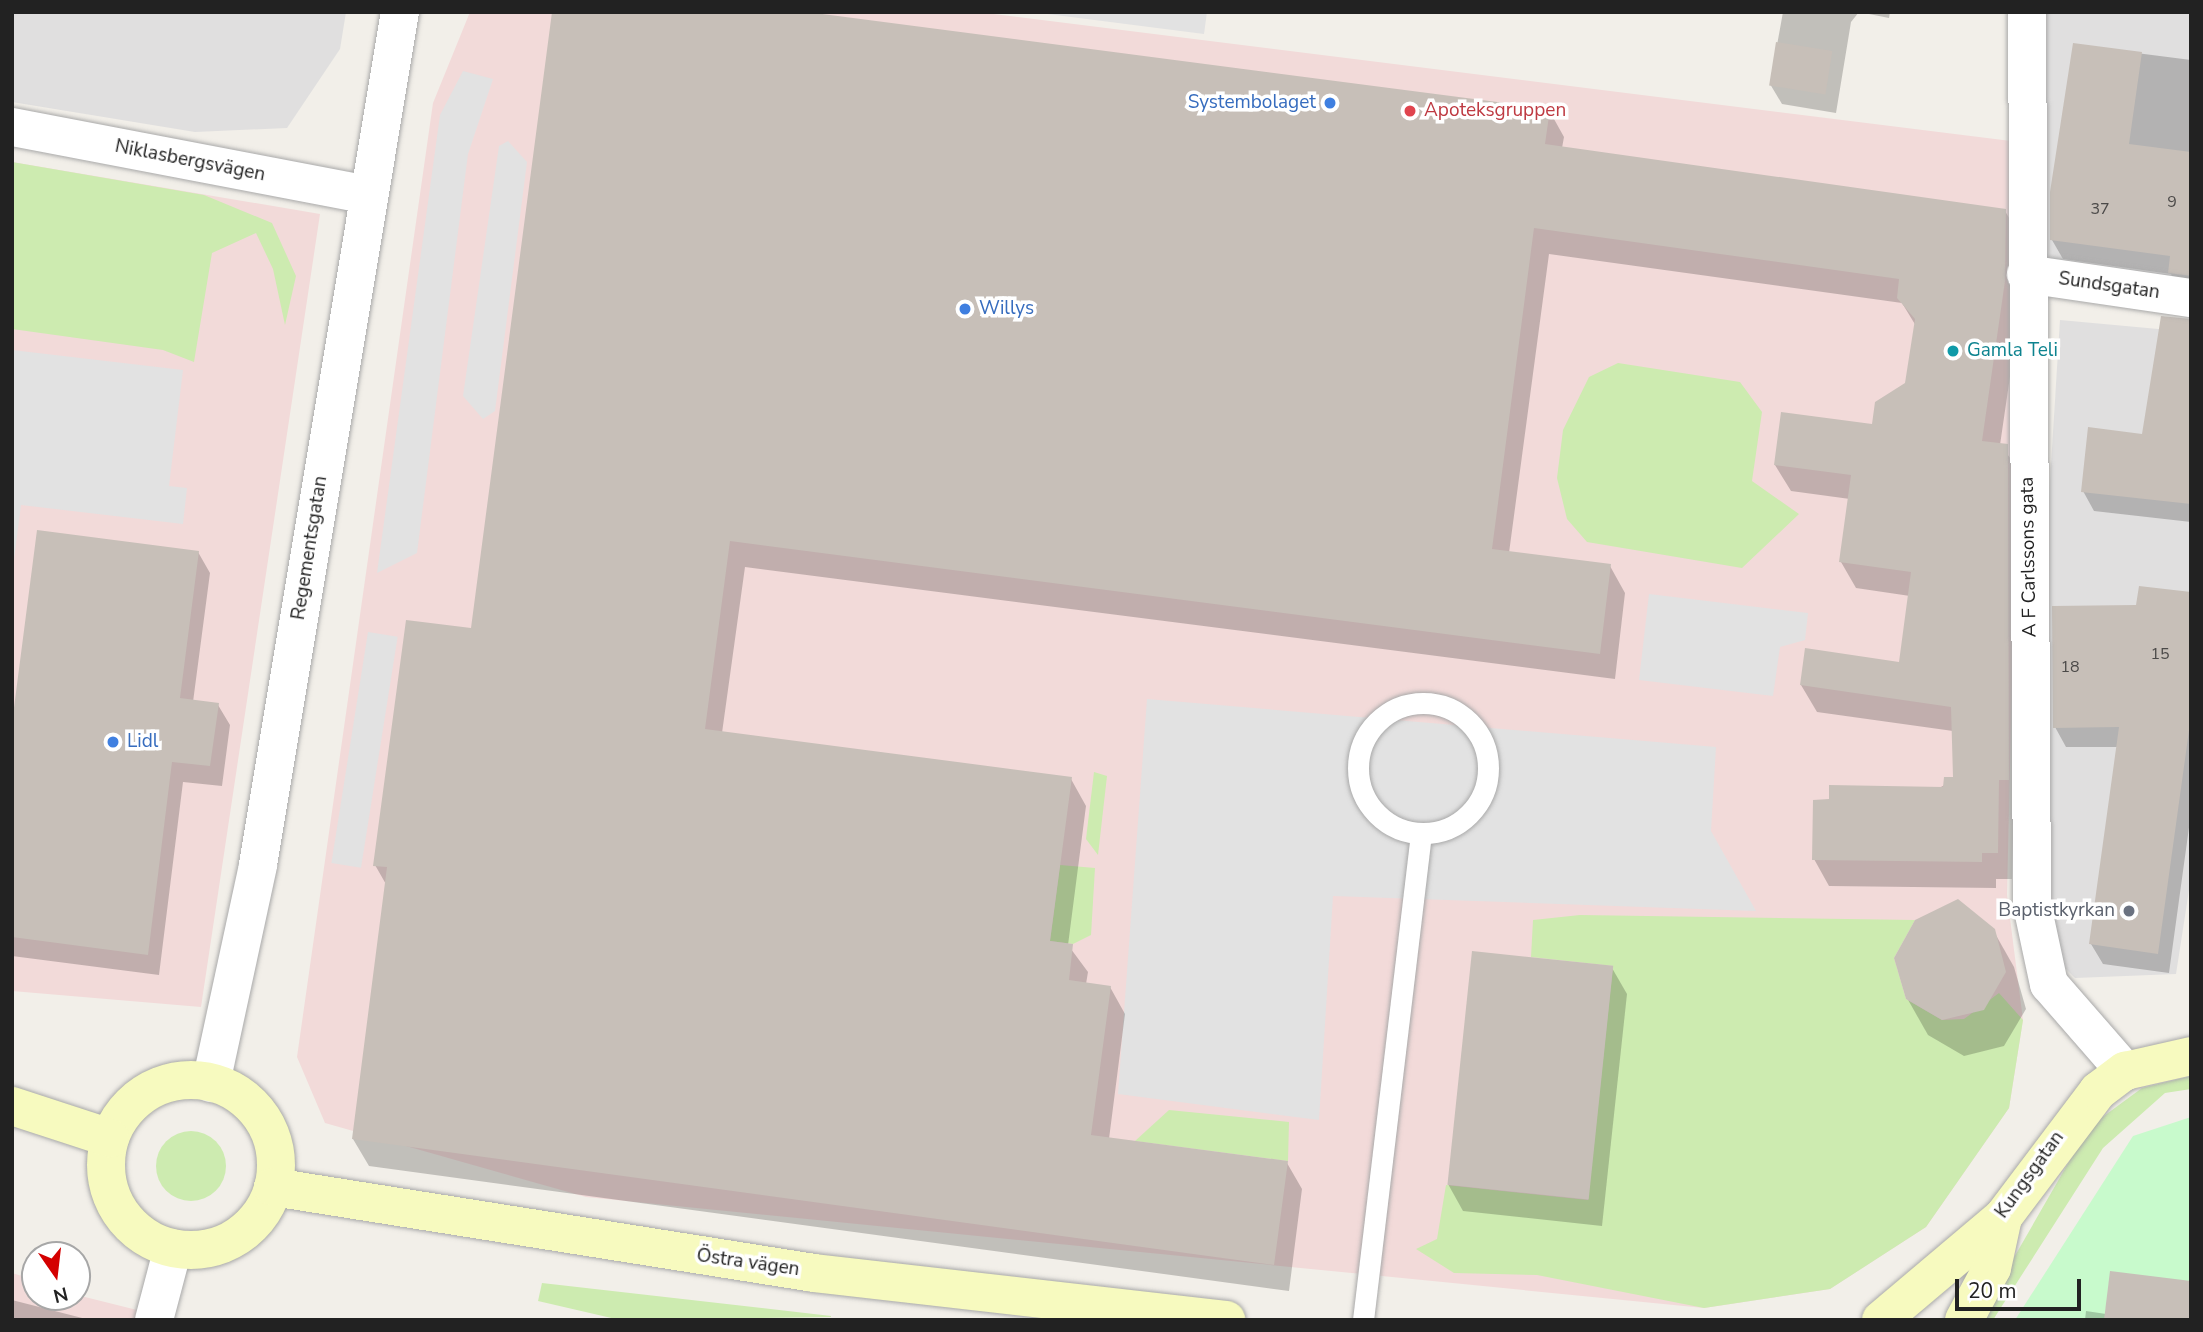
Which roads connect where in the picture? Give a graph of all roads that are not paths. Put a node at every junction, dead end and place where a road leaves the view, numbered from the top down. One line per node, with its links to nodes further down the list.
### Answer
1 (400, 12): 4 (street, Regementsgatan)
2 (2027, 12): 5 (street, A F Carlssons gata)
3 (12, 127): 4 (street, Niklasbergsvägen)
4 (368, 195): 10 (street, Regementsgatan)
5 (2026, 274): 6 (street, Sundsgatan); 9 (street, A F Carlssons gata)
6 (2191, 298)
7 (1420, 833): 7 (lane); 18 (lane)
8 (2191, 1056): 9 (street, Kungsgatan)
9 (2125, 1071): 14 (street, Kungsgatan)
10 (211, 1083): 12 (street); 13 (street)
11 (12, 1106): 12 (street)
12 (110, 1138): 15 (street)
13 (273, 1187): 15 (street); 17 (street, Östra vägen)
14 (2003, 1217): 19 (street, Kungsgatan); 20 (street)
15 (173, 1248): 16 (street)
16 (154, 1320)
17 (1226, 1320)
18 (1363, 1320)
19 (1881, 1320)
20 (1964, 1320)

